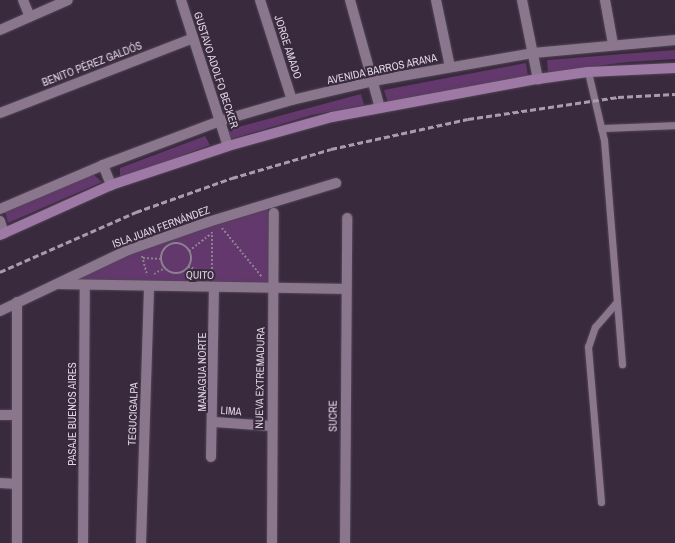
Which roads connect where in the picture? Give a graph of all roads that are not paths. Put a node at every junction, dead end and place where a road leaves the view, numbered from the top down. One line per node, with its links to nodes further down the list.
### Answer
1 (23, 0): 9 (street)
2 (68, 0): 9 (street)
3 (181, 0): 11 (street, GUSTAVO ADOLFO BECKER)
4 (260, 0): 20 (street, JORGE AMADO)
5 (350, 0): 19 (street)
6 (436, 0): 15 (street)
7 (522, 0): 14 (street)
8 (605, 0): 13 (street)
9 (30, 17): 10 (street)
10 (0, 30)
11 (193, 38): 22 (street, BENITO PÉREZ GALDÓS); 23 (street, GUSTAVO ADOLFO BECKER)
12 (675, 40): 13 (street, AVENIDA BARROS ARANA)
13 (613, 44): 14 (street, AVENIDA BARROS ARANA)
14 (533, 53): 15 (street, AVENIDA BARROS ARANA); 18 (street)
15 (450, 67): 19 (street, AVENIDA BARROS ARANA)
16 (675, 68): 17 (main road)
17 (588, 72): 18 (main road); 25 (lane)
18 (538, 79): 21 (main road)
19 (373, 81): 20 (street, AVENIDA BARROS ARANA); 21 (street)
20 (292, 100): 23 (street, AVENIDA BARROS ARANA)
21 (380, 108): 26 (main road)
22 (0, 113)
23 (220, 121): 26 (street, GUSTAVO ADOLFO BECKER); 27 (street, AVENIDA BARROS ARANA)
24 (675, 125): 25 (lane)
25 (600, 128): 42 (lane)
26 (228, 146): 29 (main road)
27 (103, 165): 29 (street); 30 (street, AVENIDA BARROS ARANA)
28 (336, 183): 37 (street, ISLA JUAN FERNÁNDEZ)
29 (111, 185): 34 (main road)
30 (0, 209)
31 (274, 213): 39 (street, NUEVA EXTREMADURA)
32 (347, 218): 40 (street, SUCRE)
33 (0, 221): 34 (street)
34 (2, 234)
35 (148, 282): 36 (street, QUITO); 38 (street, QUITO); 55 (street, TEGUCIGALPA)
36 (213, 282): 39 (street, QUITO); 47 (street, MANAGUA NORTE)
37 (55, 284): 38 (street, QUITO); 41 (street, ISLA JUAN FERNÁNDEZ)
38 (85, 285): 54 (street, PASAJE BUENOS AIRES)
39 (273, 288): 40 (street, QUITO); 48 (street, NUEVA EXTREMADURA)
40 (345, 289): 57 (street, SUCRE)
41 (16, 302): 43 (street, ISLA JUAN FERNÁNDEZ); 46 (street)
42 (617, 302): 44 (lane); 52 (lane)
43 (0, 311)
44 (622, 364)
45 (0, 415): 46 (street)
46 (17, 415): 51 (street)
47 (214, 422): 48 (street, LIMA); 49 (street, MANAGUA NORTE)
48 (271, 426): 56 (street, NUEVA EXTREMADURA)
49 (211, 457)
50 (0, 483): 51 (street)
51 (17, 484): 53 (street)
52 (601, 502)
53 (17, 543)
54 (83, 543)
55 (141, 543)
56 (272, 543)
57 (345, 543)

